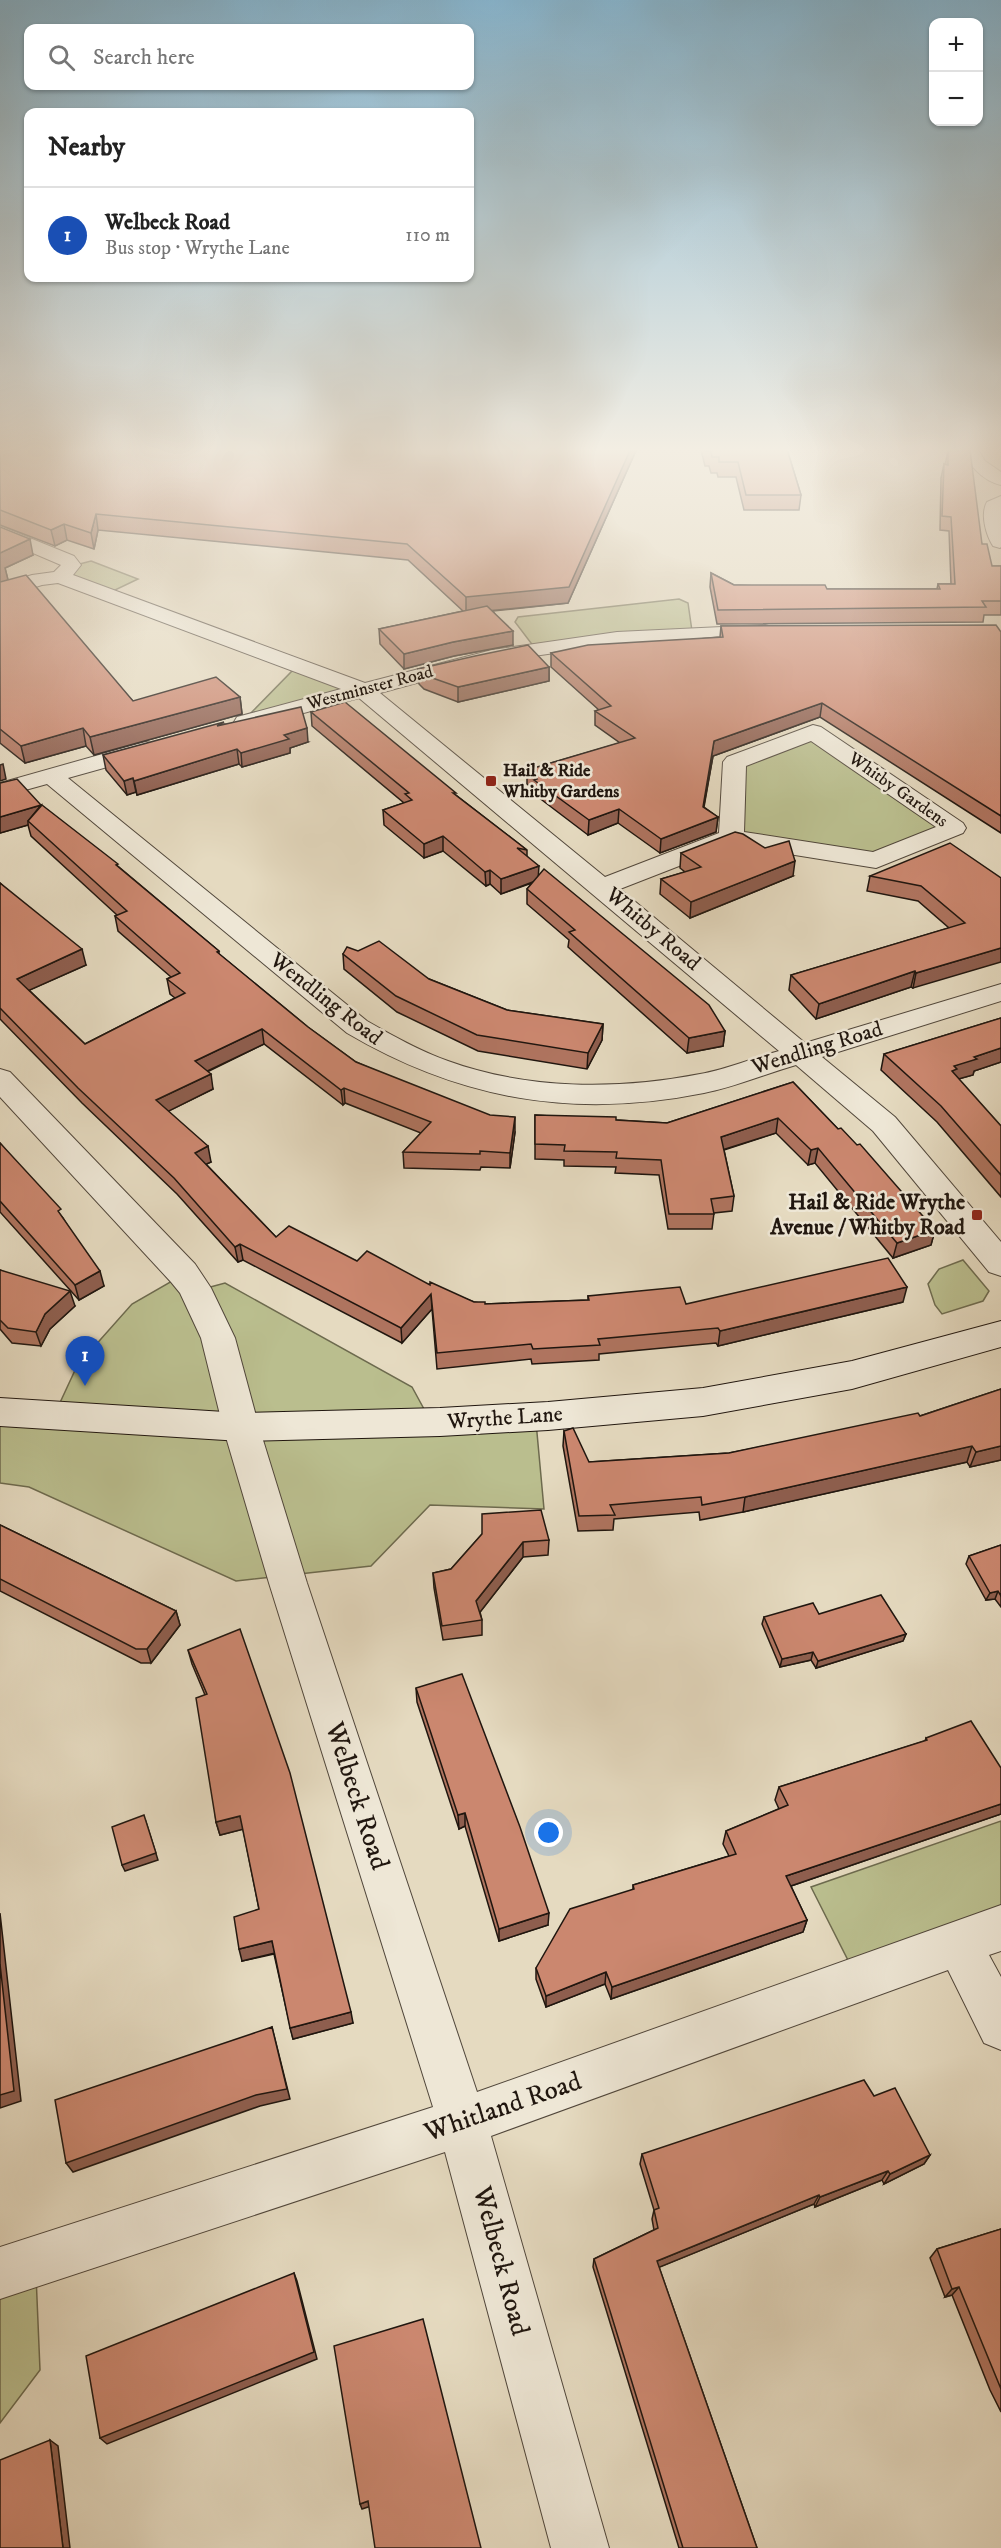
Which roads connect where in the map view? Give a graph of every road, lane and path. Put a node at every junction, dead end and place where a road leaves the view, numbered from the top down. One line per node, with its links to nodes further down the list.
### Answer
1 (71, 565): 2 (street)
2 (60, 577): 3 (street); 5 (street, Whitby Road)
3 (0, 592)
4 (785, 631): 5 (street, Westminster Road)
5 (363, 690): 6 (street, Westminster Road); 11 (street, Whitby Road)
6 (223, 728)
7 (166, 744): 8 (street)
8 (51, 776): 9 (street); 13 (street, Wendling Road)
9 (0, 790)
10 (730, 837): 10 (street, Whitby Gardens); 11 (street)
11 (602, 887): 13 (street, Whitby Road)
12 (1001, 992): 13 (street, Wendling Road)
13 (801, 1053): 15 (street, Whitby Road)
14 (0, 1079): 18 (street, Welbeck Road)
15 (1001, 1264)
16 (1001, 1334): 18 (street, Wrythe Lane)
17 (0, 1412): 18 (street, Wrythe Lane)
18 (241, 1427): 21 (street, Welbeck Road)
19 (980, 1936): 20 (street); 21 (street, Whitland Road)
20 (1001, 2026)
21 (462, 2122): 22 (street, Whitland Road); 23 (street, Welbeck Road)
22 (0, 2273)
23 (580, 2548)

